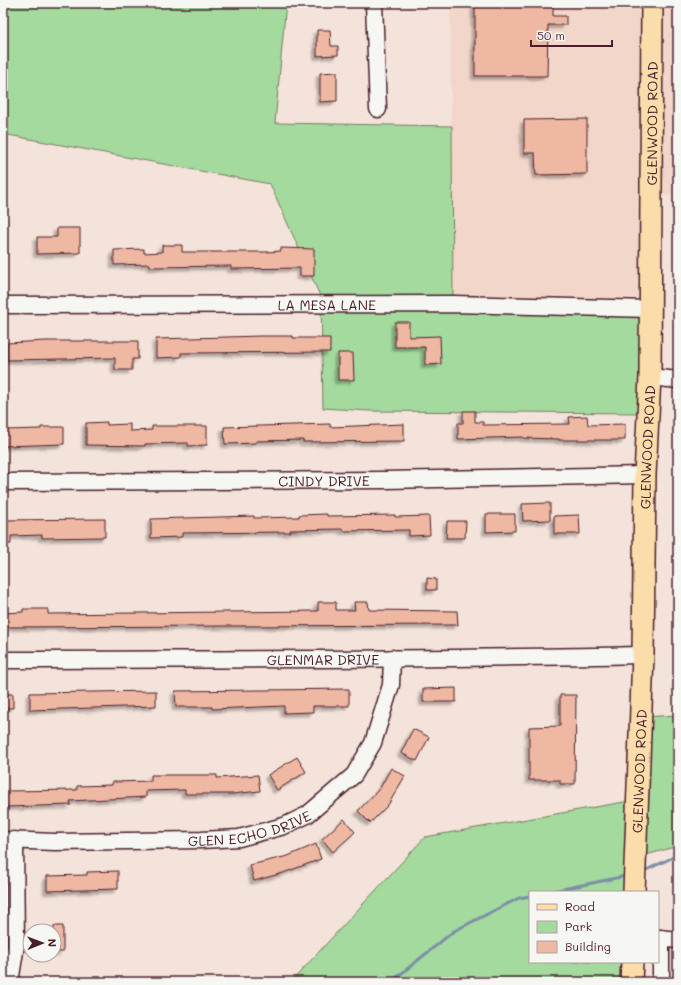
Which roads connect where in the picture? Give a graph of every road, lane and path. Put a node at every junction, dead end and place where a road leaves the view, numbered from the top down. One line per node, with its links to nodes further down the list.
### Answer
1 (374, 3): 3 (street)
2 (652, 3): 5 (main road, GLENWOOD ROAD)
3 (378, 109)
4 (3, 305): 5 (street, LA MESA LANE)
5 (650, 310): 6 (main road, GLENWOOD ROAD)
6 (650, 377): 7 (street); 8 (main road, GLENWOOD ROAD)
7 (678, 380)
8 (645, 475): 9 (street, CINDY DRIVE); 10 (main road, GLENWOOD ROAD)
9 (3, 482)
10 (643, 655): 11 (street, GLENMAR DRIVE); 14 (main road, GLENWOOD ROAD)
11 (392, 658): 12 (street, GLENMAR DRIVE); 13 (street, GLEN ECHO DRIVE)
12 (3, 660)
13 (9, 840): 18 (street)
14 (634, 891)
15 (660, 938): 16 (street); 20 (street)
16 (678, 940)
17 (632, 963): 19 (main road)
18 (10, 982)
19 (631, 982)
20 (661, 982)

